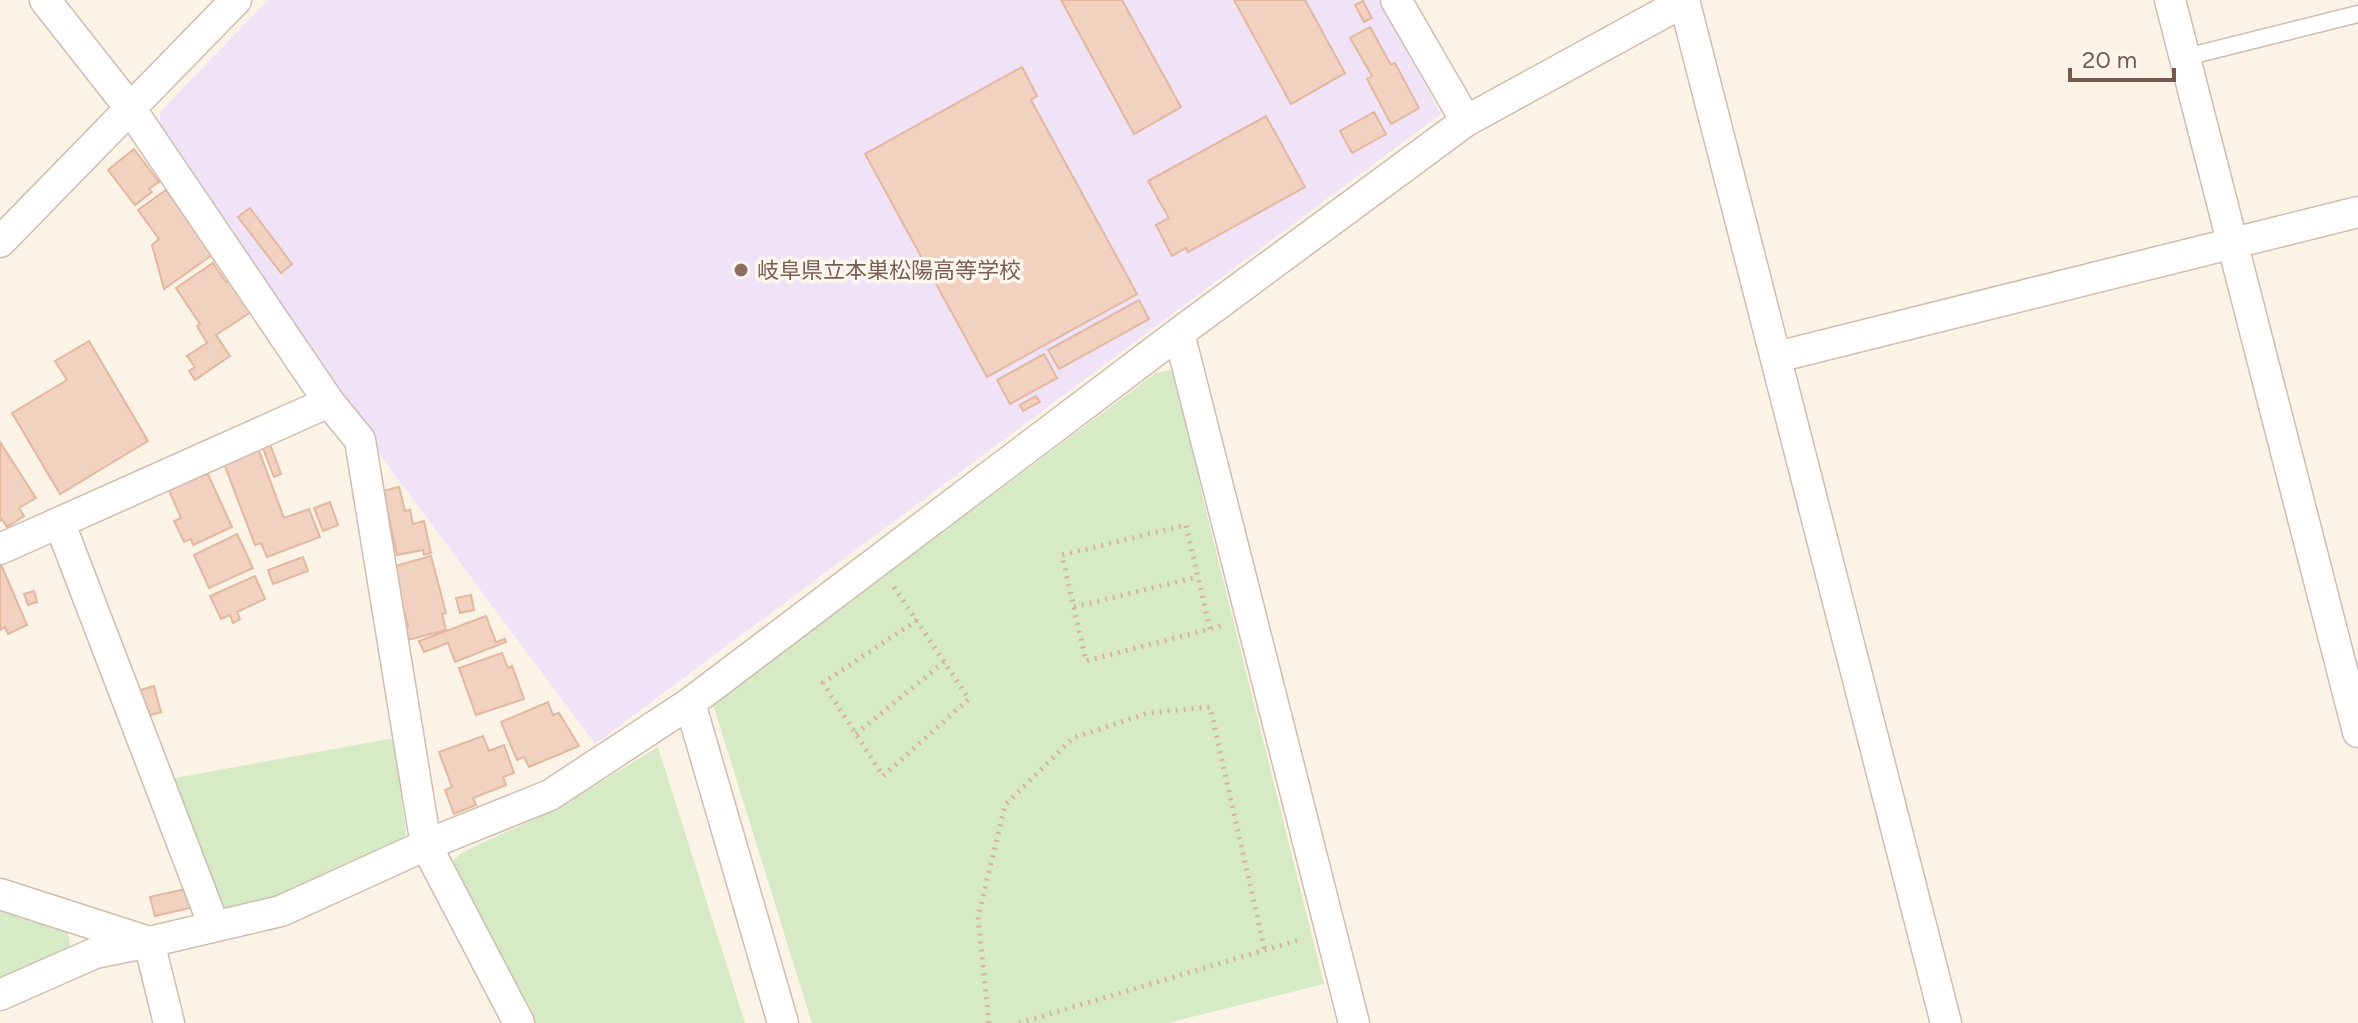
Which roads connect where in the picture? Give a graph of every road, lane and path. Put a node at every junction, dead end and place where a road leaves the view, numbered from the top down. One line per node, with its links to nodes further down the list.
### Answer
1 (45, 0): 8 (street)
2 (236, 0): 8 (street)
3 (1396, 0): 9 (street)
4 (1684, 0): 9 (street); 14 (street)
5 (2170, 0): 7 (street)
6 (2358, 14): 7 (lane)
7 (2186, 57): 12 (street)
8 (130, 108): 11 (street); 15 (street)
9 (1466, 121): 13 (street)
10 (2358, 212): 12 (street)
11 (0, 242)
12 (2233, 243): 14 (street); 26 (street)
13 (1179, 333): 18 (street); 21 (street)
14 (1777, 357): 39 (street)
15 (329, 402): 16 (street); 28 (street)
16 (60, 524): 17 (street); 30 (street)
17 (0, 549)
18 (878, 563): 22 (path); 25 (street)
19 (1198, 577): 20 (path); 20 (path); 23 (path)
20 (1074, 607): 23 (path)
21 (1251, 617): 23 (path); 38 (street)
22 (917, 620): 24 (path); 27 (path)
23 (1210, 629)
24 (944, 662): 27 (path); 27 (path)
25 (690, 703): 28 (street); 35 (street)
26 (2358, 732)
27 (856, 734)
28 (426, 845): 30 (street); 34 (street)
29 (0, 894): 31 (street)
30 (214, 926): 31 (street)
31 (149, 942): 32 (street); 33 (street)
32 (0, 995)
33 (169, 1023)
34 (519, 1023)
35 (783, 1023)
36 (989, 1023): 37 (path)
37 (1019, 1023)
38 (1354, 1023)
39 (1946, 1023)

